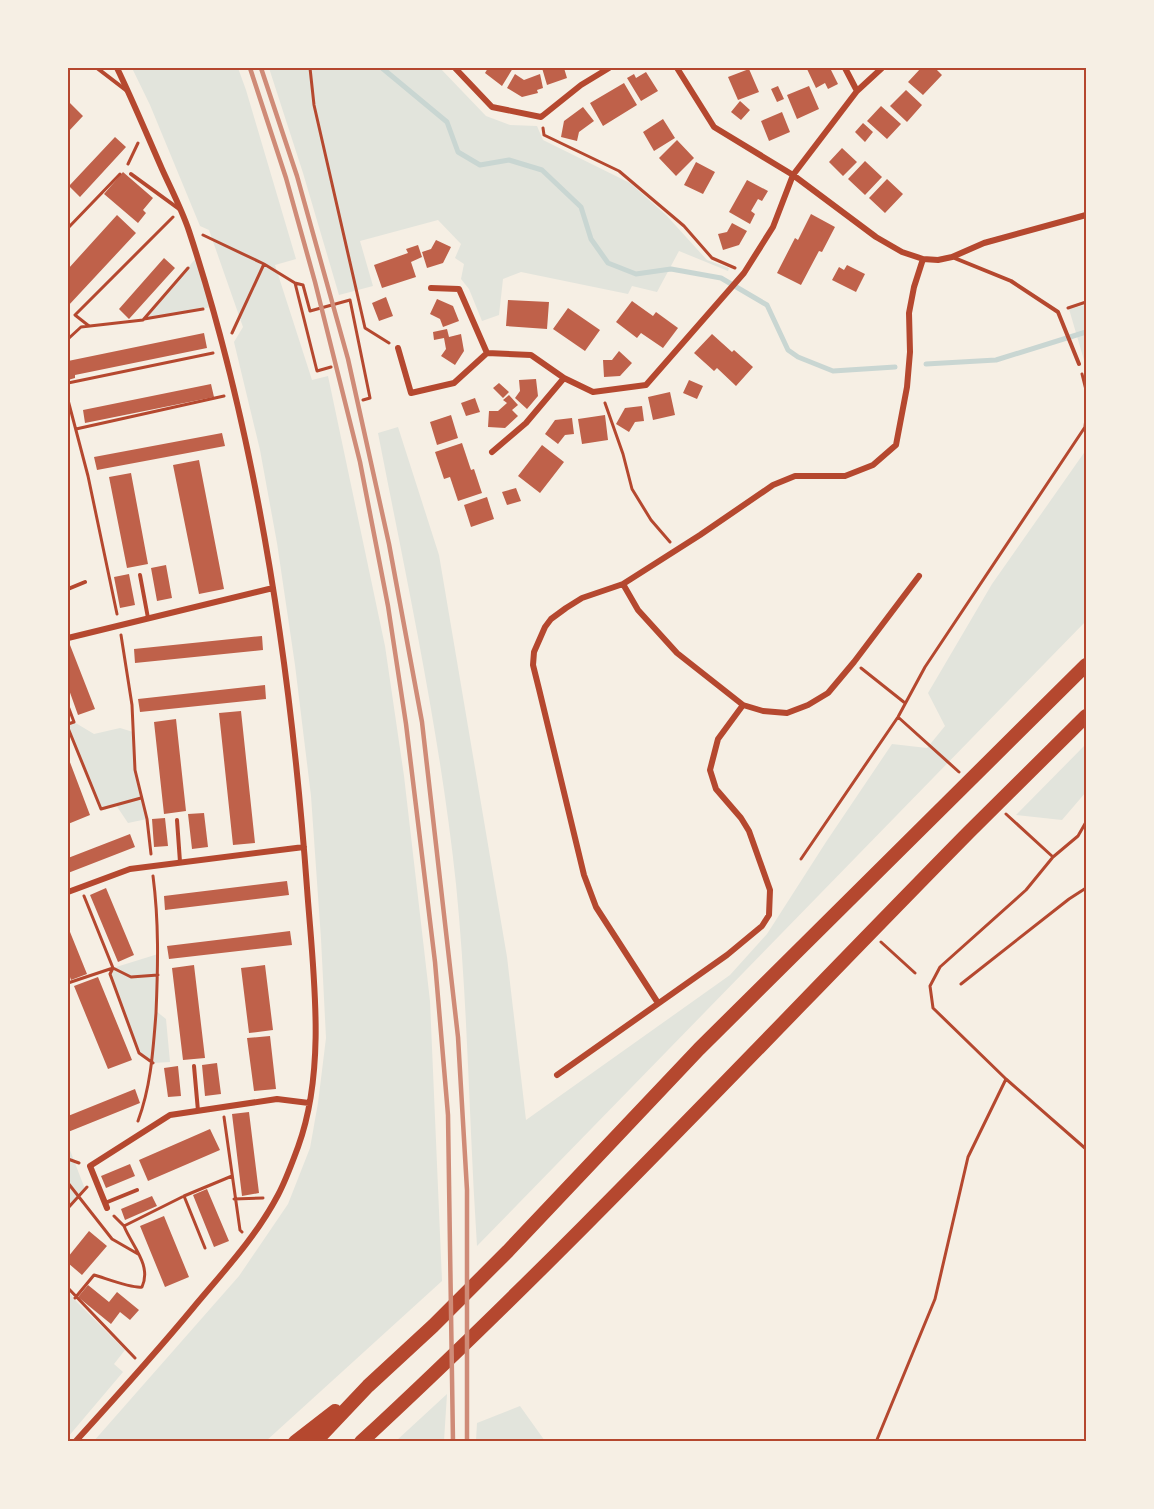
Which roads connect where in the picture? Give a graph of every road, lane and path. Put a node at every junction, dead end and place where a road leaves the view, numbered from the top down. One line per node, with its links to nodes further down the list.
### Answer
1 (97, 68): 10 (lane)
2 (117, 68): 10 (street)
3 (310, 68): 31 (path)
4 (456, 68): 11 (street)
5 (609, 68): 11 (street)
6 (677, 68): 14 (street)
7 (845, 68): 9 (street)
8 (882, 68): 9 (street)
9 (857, 91): 14 (street)
10 (128, 92): 12 (street)
11 (541, 117): 23 (path)
12 (145, 129): 15 (street); 17 (path)
13 (131, 174): 15 (lane)
14 (793, 175): 21 (street); 23 (street)
15 (180, 210): 18 (street); 30 (path)
16 (1086, 215): 20 (street)
17 (68, 228)
18 (188, 228): 19 (street); 22 (path)
19 (197, 257): 27 (street); 29 (path)
20 (952, 257): 21 (street); 28 (lane)
21 (923, 259): 49 (street)
22 (264, 264): 24 (path); 35 (path)
23 (744, 273): 42 (street)
24 (295, 283): 32 (path); 38 (path)
25 (431, 288): 36 (street)
26 (1086, 302): 28 (path)
27 (211, 307): 29 (path); 35 (street)
28 (1058, 312): 37 (lane)
29 (142, 320): 30 (path)
30 (89, 326): 33 (path)
31 (365, 328): 32 (path); 34 (path)
32 (356, 331): 45 (path)
33 (68, 339)
34 (398, 348): 36 (street)
35 (224, 351): 40 (path); 43 (street)
36 (487, 354): 39 (street)
37 (1079, 364): 41 (path)
38 (331, 367)
39 (564, 378): 42 (street); 48 (street)
40 (68, 383)
41 (1086, 390)
42 (602, 391): 49 (path)
43 (235, 394): 47 (path); 54 (street)
44 (68, 400): 47 (path)
45 (363, 400)
46 (1086, 418): 61 (path)
47 (76, 429): 57 (path)
48 (492, 452)
49 (676, 550): 53 (street)
50 (140, 575): 56 (lane)
51 (919, 576): 59 (street)
52 (85, 582): 55 (lane)
53 (623, 584): 62 (street); 86 (street)
54 (273, 588): 56 (street); 72 (street)
55 (68, 589)
56 (148, 618): 57 (street)
57 (119, 624): 58 (street); 68 (path)
58 (68, 638)
59 (854, 662): 61 (path); 62 (street)
60 (1086, 665): 113 (highway)
61 (904, 703): 65 (path)
62 (743, 705): 86 (street)
63 (68, 706): 66 (path)
64 (1086, 716): 80 (highway)
65 (898, 717): 67 (path); 74 (path)
66 (68, 726): 68 (path)
67 (967, 779)
68 (141, 798): 76 (path)
69 (1002, 810): 73 (path)
70 (177, 820): 75 (lane)
71 (1086, 822): 73 (path)
72 (304, 847): 75 (street); 91 (street)
73 (1053, 857): 90 (path)
74 (801, 859)
75 (180, 862): 76 (street)
76 (152, 866): 77 (street); 83 (path)
77 (81, 886): 79 (street); 81 (path)
78 (1086, 888): 85 (path)
79 (68, 891)
80 (872, 932): 82 (path); 117 (highway)
81 (112, 968): 83 (path); 84 (path); 87 (path)
82 (915, 973)
83 (158, 975): 87 (path)
84 (68, 983)
85 (961, 984)
86 (658, 1003): 89 (street)
87 (153, 1063): 94 (path)
88 (194, 1066): 93 (lane)
89 (557, 1075)
90 (1006, 1078): 95 (path); 118 (path)
91 (309, 1102): 92 (street); 103 (street)
92 (223, 1107): 93 (street); 96 (path)
93 (198, 1111): 94 (street)
94 (131, 1140): 97 (street)
95 (1086, 1149)
96 (232, 1176): 100 (path); 102 (path)
97 (95, 1179): 101 (path); 104 (street)
98 (68, 1183): 101 (path)
99 (137, 1190): 104 (lane)
100 (184, 1196): 106 (path); 108 (path)
101 (78, 1197): 105 (path); 109 (path)
102 (234, 1199): 103 (path); 107 (path)
103 (274, 1201): 107 (street)
104 (106, 1205): 106 (path)
105 (68, 1208)
106 (124, 1226): 109 (path)
107 (250, 1239): 112 (street)
108 (205, 1248)
109 (140, 1254): 111 (path)
110 (68, 1288): 111 (path)
111 (75, 1298): 112 (path)
112 (143, 1367): 114 (street)
113 (368, 1386): 115 (highway); 116 (highway)
114 (75, 1442)
115 (295, 1442)
116 (315, 1442)
117 (360, 1442)
118 (876, 1442)

